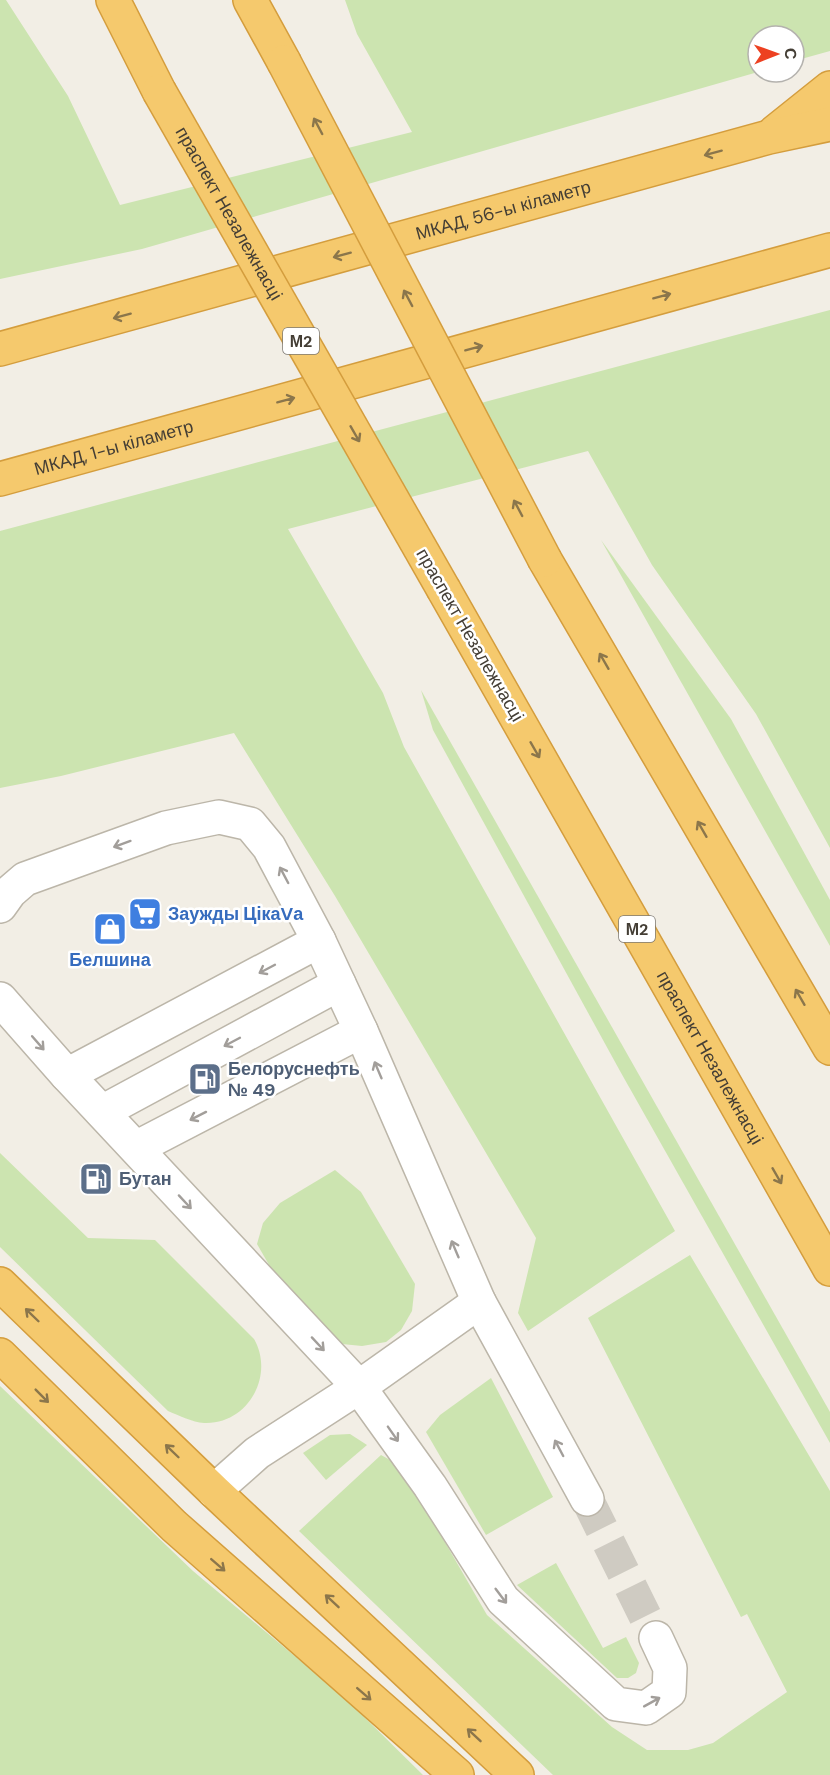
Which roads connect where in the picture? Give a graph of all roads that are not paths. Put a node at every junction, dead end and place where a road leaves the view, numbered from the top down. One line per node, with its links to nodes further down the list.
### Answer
1 (113, 0): 18 (highway, праспект Незалежнасці / М2, one-way to 18, bridge)
2 (250, 0): 14 (highway, one-way to 2, bridge)
3 (830, 88): 5 (highway)
4 (830, 124): 5 (highway, МКАД, 56-ы кіламетр)
5 (769, 137): 7 (highway, МКАД, 56-ы кіламетр, one-way to 7)
6 (830, 250): 8 (highway, МКАД, 1-ы кіламетр, one-way to 6)
7 (3, 348)
8 (0, 479)
9 (0, 906): 10 (lane, one-way to 9)
10 (319, 941): 11 (lane); 15 (lane, one-way to 15)
11 (339, 984): 13 (lane); 16 (lane, one-way to 16)
12 (0, 999): 15 (lane, one-way to 15)
13 (361, 1031): 17 (lane, one-way to 17); 20 (lane, one-way to 13)
14 (830, 1048)
15 (67, 1075): 16 (lane)
16 (102, 1112): 17 (lane)
17 (136, 1148): 22 (lane, one-way to 22)
18 (830, 1269)
19 (0, 1284): 23 (highway, one-way to 19)
20 (479, 1302): 22 (lane); 24 (lane, one-way to 20)
21 (0, 1354): 25 (highway, one-way to 25)
22 (359, 1387): 23 (lane); 26 (lane, one-way to 26)
23 (214, 1491): 25 (highway); 28 (highway, one-way to 23)
24 (587, 1499)
25 (174, 1526): 27 (highway, one-way to 27)
26 (656, 1638)
27 (457, 1775)
28 (516, 1775)

